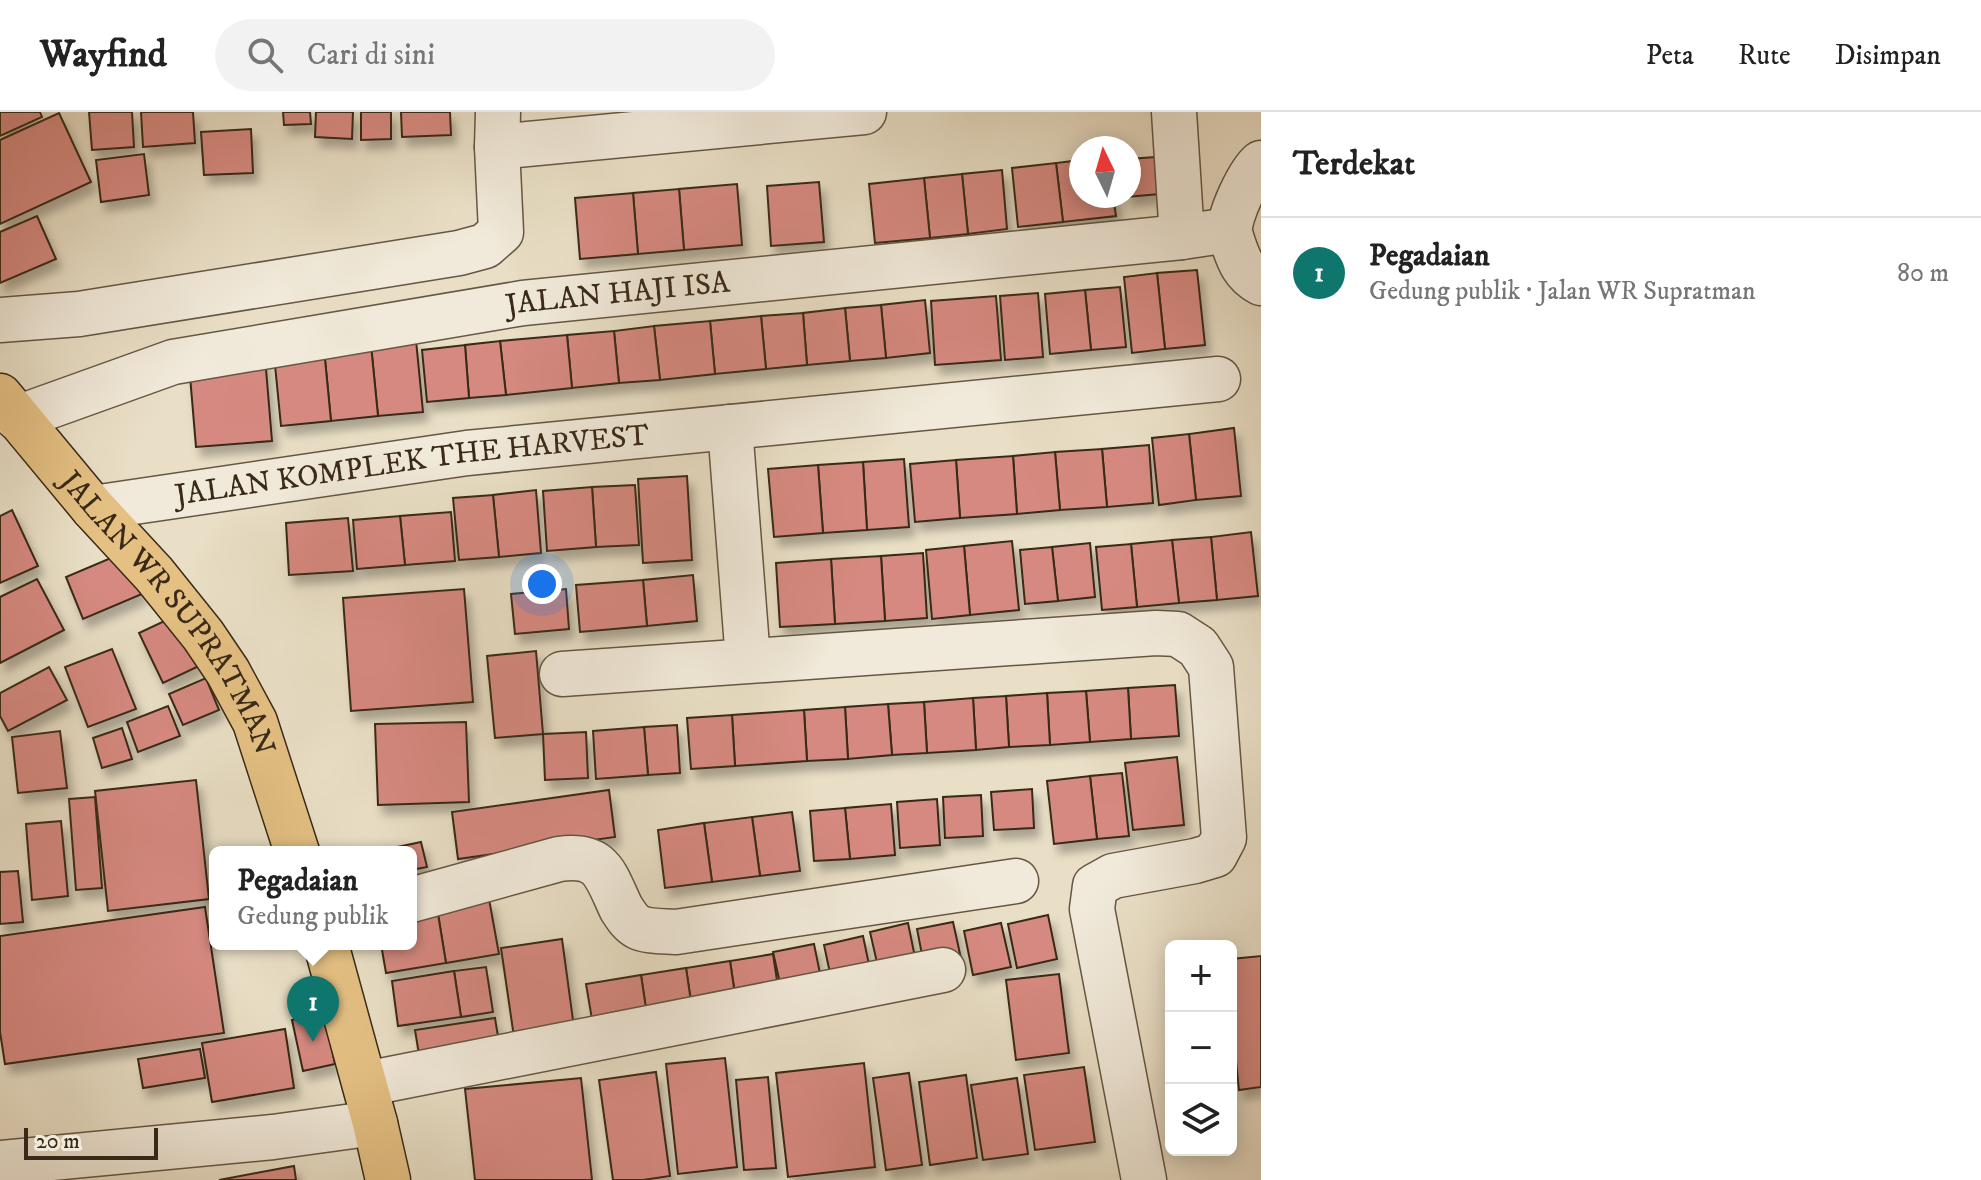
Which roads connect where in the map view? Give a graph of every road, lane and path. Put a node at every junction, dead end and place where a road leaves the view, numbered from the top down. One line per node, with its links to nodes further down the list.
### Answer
1 (864, 112): 3 (street)
2 (1174, 112): 6 (street)
3 (498, 129): 8 (street)
4 (1261, 163): 5 (street)
5 (1229, 230): 6 (street, JALAN HAJI ISA); 7 (street)
6 (1182, 237): 10 (street, JALAN HAJI ISA)
7 (1261, 283)
8 (0, 320)
9 (1218, 379): 11 (street, JALAN KOMPLEK THE HARVEST)
10 (9, 407): 12 (main road, JALAN WR SUPRATMAN)
11 (730, 427): 12 (street, JALAN KOMPLEK THE HARVEST); 13 (street)
12 (93, 508): 15 (main road, JALAN WR SUPRATMAN)
13 (748, 660): 14 (street); 23 (street)
14 (562, 674)
15 (295, 846)
16 (1016, 881): 17 (street)
17 (417, 898)
18 (328, 950): 20 (main road)
19 (943, 970): 20 (street)
20 (370, 1104): 21 (street); 22 (main road)
21 (0, 1163)
22 (388, 1180)
23 (1144, 1180)

